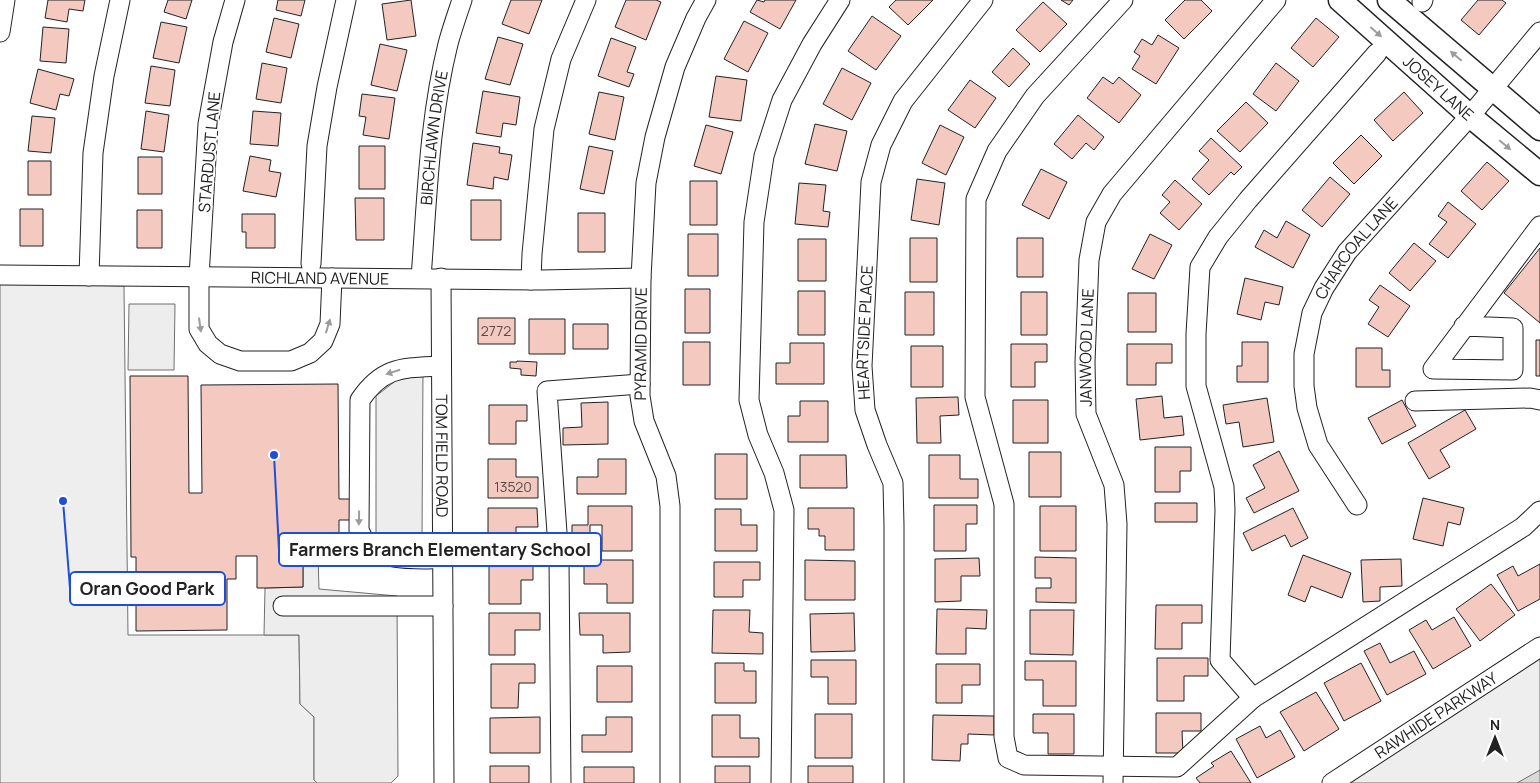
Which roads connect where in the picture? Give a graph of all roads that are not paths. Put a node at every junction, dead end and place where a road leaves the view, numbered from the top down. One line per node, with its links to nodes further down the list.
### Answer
1 (5, 0): 14 (street)
2 (120, 0): 24 (street)
3 (235, 0): 25 (street, STARDUST LANE)
4 (346, 0): 22 (street)
5 (462, 0): 27 (street, BIRCHLAWN DRIVE)
6 (586, 0): 30 (street)
7 (706, 0): 29 (street, PYRAMID DRIVE)
8 (840, 0): 47 (street)
9 (983, 0): 48 (street, HEARTSIDE PLACE)
10 (1123, 0): 43 (street)
11 (1276, 0): 43 (street, JANWOOD LANE)
12 (1340, 0): 18 (main road, JOSEY LANE, one-way to 18)
13 (1388, 0): 17 (main road, JOSEY LANE, one-way to 13)
14 (0, 32)
15 (1540, 32): 17 (street, CHARCOAL LANE)
16 (1377, 53): 42 (street)
17 (1493, 88): 18 (street, CHARCOAL LANE); 19 (main road, JOSEY LANE)
18 (1470, 116): 20 (main road, JOSEY LANE, one-way to 20); 36 (street, CHARCOAL LANE)
19 (1540, 129)
20 (1540, 174)
21 (1540, 226): 31 (street)
22 (311, 264)
23 (0, 275): 24 (street, RICHLAND AVENUE)
24 (89, 276): 25 (street, RICHLAND AVENUE)
25 (200, 277): 26 (street, RICHLAND AVENUE); 26 (street, STARDUST LANE, one-way to 26)
26 (332, 278): 27 (street, RICHLAND AVENUE)
27 (421, 278): 28 (street, RICHLAND AVENUE)
28 (441, 278): 30 (street, RICHLAND AVENUE); 32 (street, TOM FIELD ROAD)
29 (641, 278): 30 (street, RICHLAND AVENUE); 33 (street, PYRAMID DRIVE)
30 (531, 280)
31 (1464, 326)
32 (441, 366): 38 (street, TOM FIELD ROAD); 38 (street, one-way to 38)
33 (640, 384): 45 (street); 46 (street, PYRAMID DRIVE)
34 (1540, 400): 35 (street)
35 (1415, 401)
36 (1357, 505)
37 (1540, 511): 42 (street)
38 (442, 559): 40 (street, TOM FIELD ROAD)
39 (283, 606): 40 (street)
40 (443, 606): 44 (street, TOM FIELD ROAD)
41 (1540, 647): 49 (street, RAWHIDE PARKWAY)
42 (1253, 698): 43 (street)
43 (1113, 775)
44 (444, 783)
45 (561, 783)
46 (670, 783)
47 (781, 783)
48 (894, 783)
49 (1332, 783)

